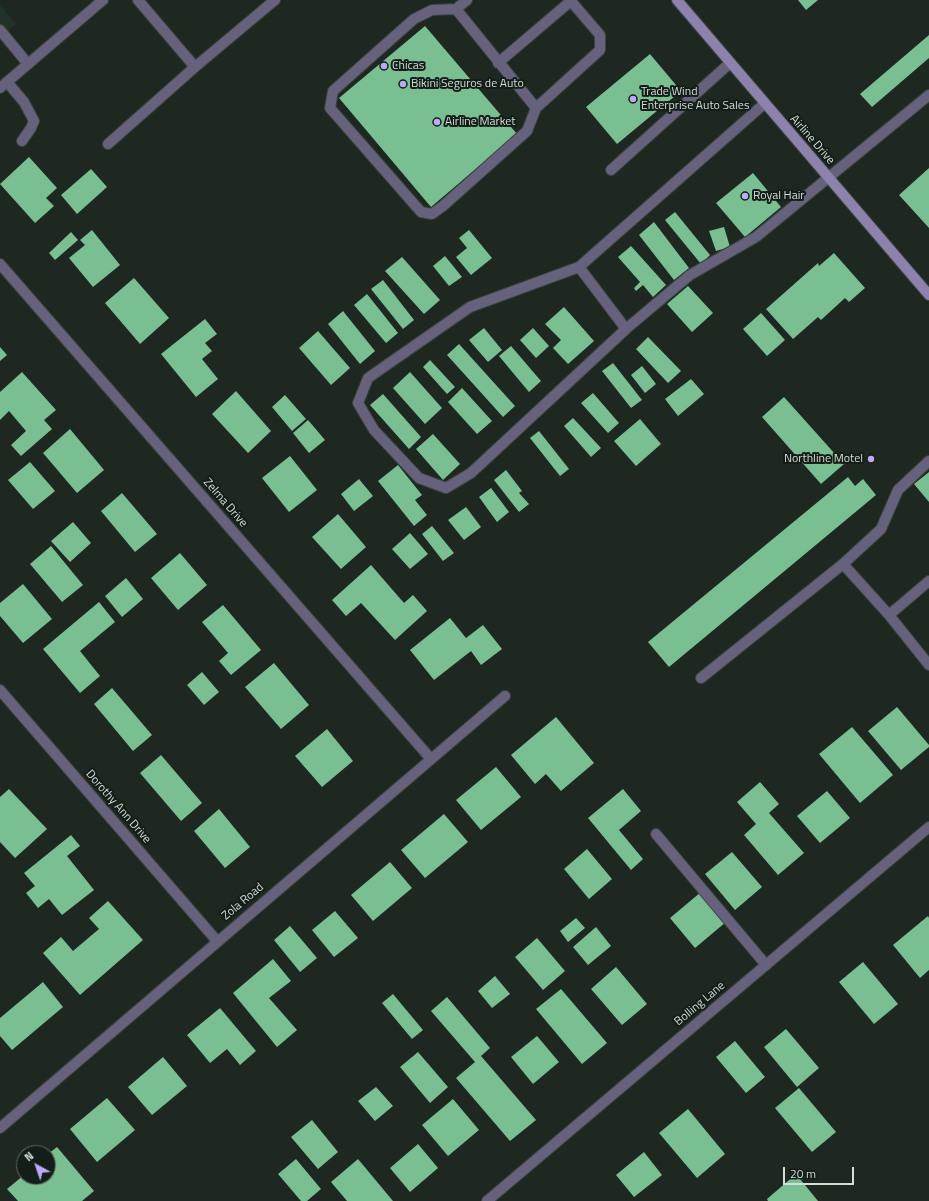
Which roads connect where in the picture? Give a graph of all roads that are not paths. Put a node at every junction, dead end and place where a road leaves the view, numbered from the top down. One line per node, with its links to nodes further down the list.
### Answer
1 (103, 0): 11 (street)
2 (138, 0): 12 (street)
3 (275, 0): 12 (street)
4 (467, 0): 7 (street)
5 (571, 0): 9 (street); 16 (street)
6 (677, 0): 10 (main road, Airline Drive)
7 (456, 9): 9 (street); 16 (street)
8 (0, 30): 11 (street)
9 (498, 62): 16 (street)
10 (730, 63): 15 (main road, Airline Drive); 19 (street)
11 (28, 64): 13 (street)
12 (195, 68): 18 (street)
13 (4, 85): 17 (street)
14 (929, 95): 20 (street)
15 (764, 104): 20 (main road, Airline Drive); 22 (street)
16 (536, 108)
17 (22, 141)
18 (108, 144)
19 (610, 170)
20 (827, 177): 23 (main road, Airline Drive); 24 (street)
21 (0, 264): 33 (street, Zelma Drive)
22 (579, 267): 24 (street); 24 (street)
23 (929, 295)
24 (626, 329)
25 (929, 461): 26 (street)
26 (843, 564): 28 (street); 30 (street)
27 (929, 581): 28 (street)
28 (889, 615): 29 (street)
29 (929, 666)
30 (701, 678)
31 (0, 690): 36 (street, Dorothy Ann Drive)
32 (505, 696): 33 (street, Zola Road)
33 (431, 759): 36 (street, Zola Road)
34 (929, 827): 37 (street, Bolling Lane)
35 (656, 834): 37 (street)
36 (217, 941): 38 (street, Zola Road)
37 (766, 965): 39 (street, Bolling Lane)
38 (1, 1124)
39 (487, 1201)

